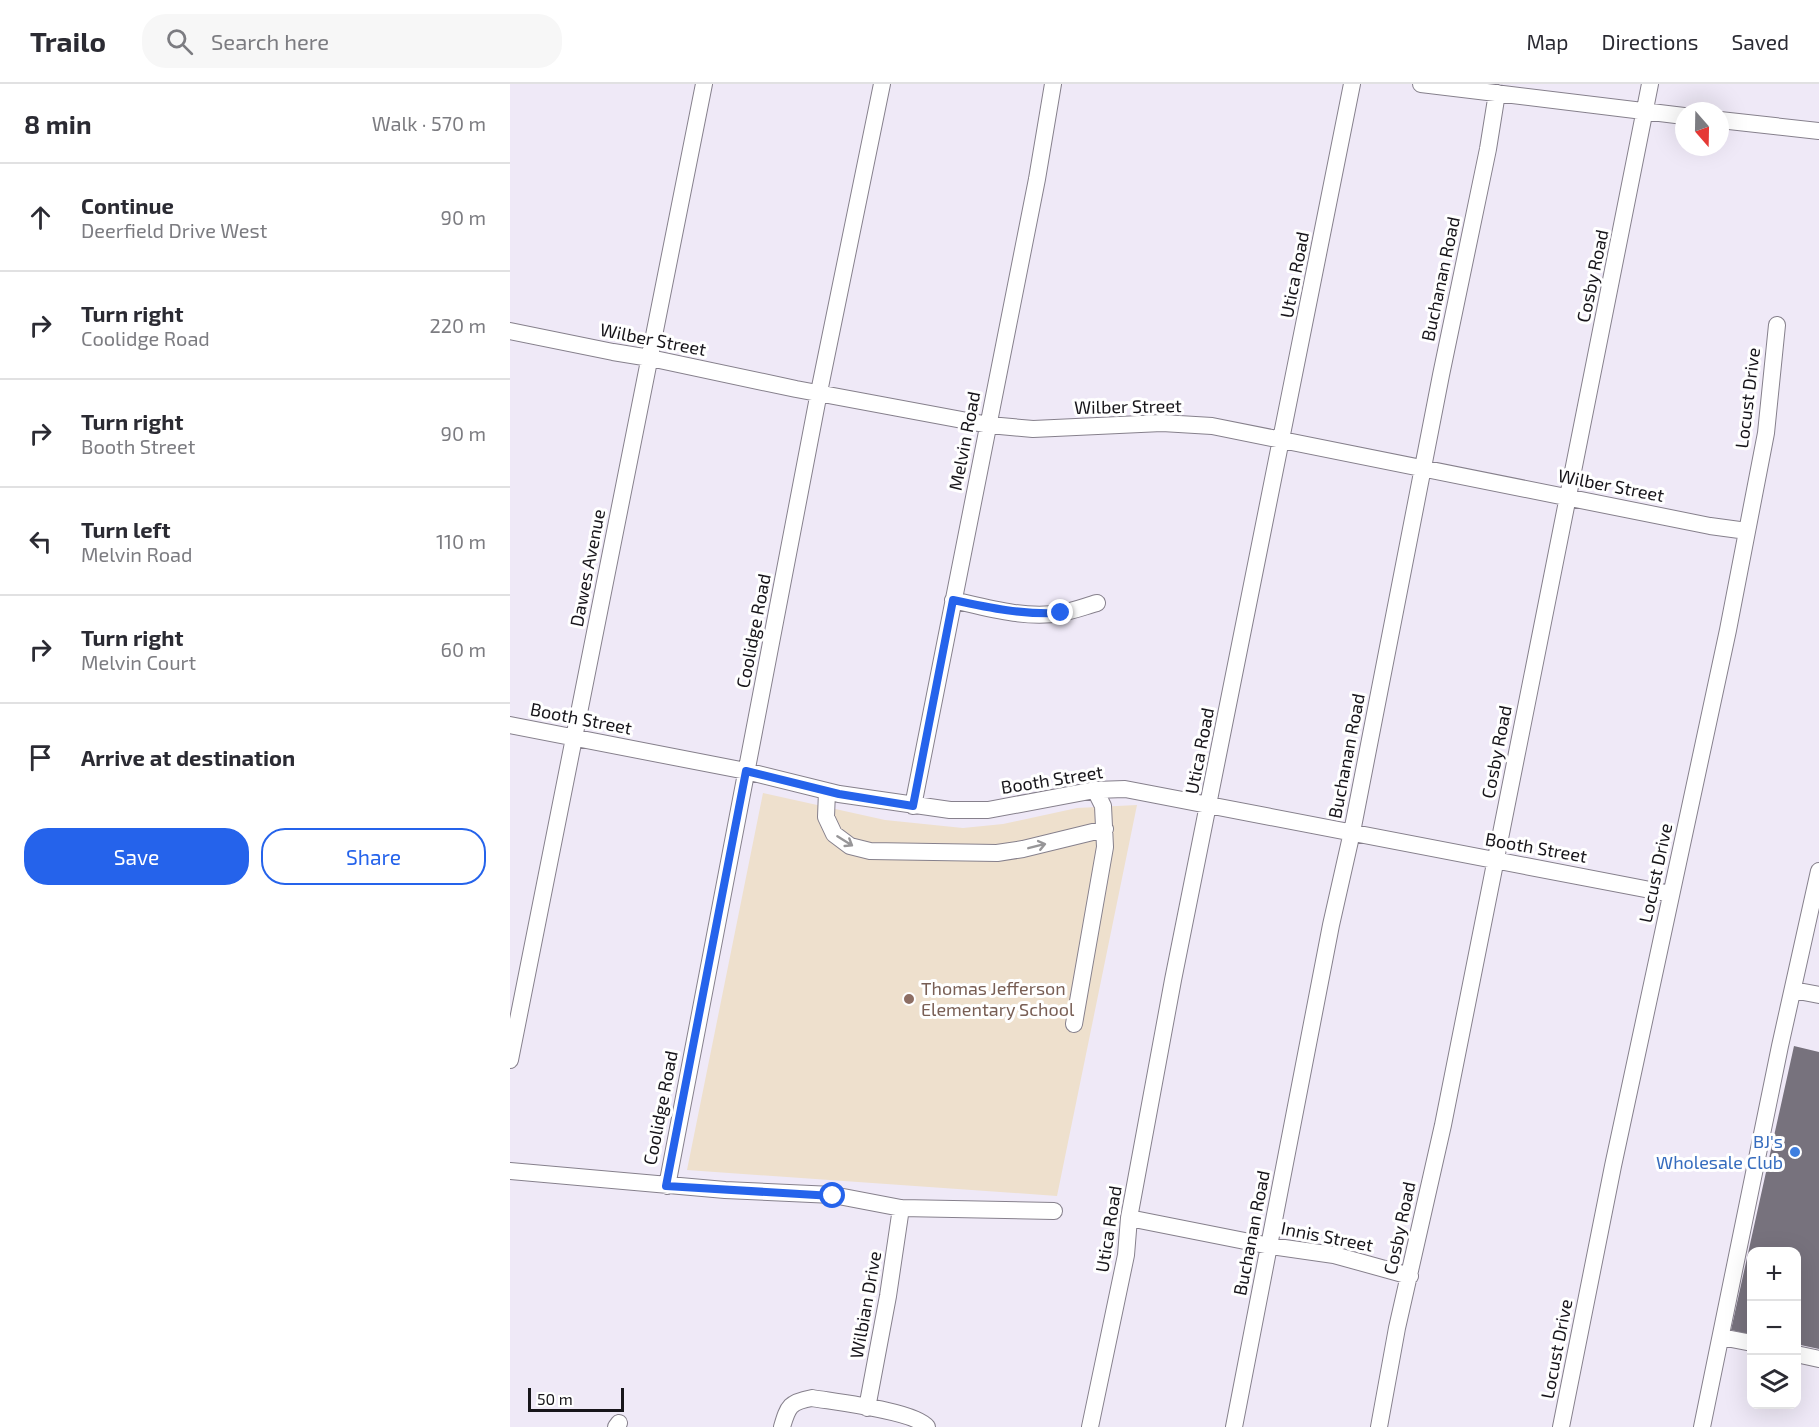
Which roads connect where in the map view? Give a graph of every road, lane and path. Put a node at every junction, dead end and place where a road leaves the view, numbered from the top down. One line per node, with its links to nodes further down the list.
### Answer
1 (704, 84): 14 (street, Dawes Avenue)
2 (882, 84): 15 (street, Coolidge Road)
3 (1053, 84): 16 (street, Melvin Road)
4 (1352, 84): 17 (street, Utica Road)
5 (1420, 84): 7 (street)
6 (1650, 84): 8 (street, Cosby Road)
7 (1497, 93): 8 (street); 18 (street, Buchanan Road)
8 (1643, 111): 9 (street); 19 (street, Cosby Road)
9 (1675, 115)
10 (1729, 121): 11 (street)
11 (1819, 131)
12 (1777, 325): 20 (street, Locust Drive)
13 (510, 331): 14 (street, Wilber Street)
14 (650, 358): 15 (street, Wilber Street); 24 (street, Dawes Avenue)
15 (819, 392): 16 (street, Wilber Street); 25 (street, Coolidge Road)
16 (989, 424): 17 (street, Wilber Street); 21 (street, Melvin Road)
17 (1281, 440): 18 (street, Wilber Street); 28 (street, Utica Road)
18 (1424, 467): 19 (street, Wilber Street); 31 (street, Buchanan Road)
19 (1567, 497): 20 (street, Wilber Street); 32 (street, Cosby Road)
20 (1747, 531): 35 (street, Locust Drive)
21 (953, 600): 22 (street); 29 (street, Melvin Road)
22 (1097, 603)
23 (510, 725): 24 (street, Booth Street)
24 (574, 737): 25 (street, Booth Street); 39 (street, Dawes Avenue)
25 (746, 771): 27 (street, Booth Street); 41 (street, Coolidge Road)
26 (1095, 790): 28 (street, Booth Street); 29 (street, Booth Street); 30 (street)
27 (826, 791): 29 (street, Booth Street); 30 (street, one-way to 30)
28 (1209, 804): 31 (street, Booth Street); 44 (street, Utica Road)
29 (913, 806)
30 (1105, 829): 38 (street)
31 (1352, 832): 32 (street, Booth Street); 45 (street, Buchanan Road)
32 (1496, 861): 35 (street, Booth Street); 46 (street, Cosby Road)
33 (1819, 871): 34 (street)
34 (1817, 890): 36 (street)
35 (1671, 894): 57 (street, Locust Drive)
36 (1793, 990): 37 (street); 47 (street)
37 (1819, 995)
38 (1074, 1024)
39 (510, 1060)
40 (510, 1172): 41 (street)
41 (666, 1186): 42 (street)
42 (901, 1208): 43 (street); 51 (street, Wilbian Drive)
43 (1054, 1211)
44 (1129, 1218): 45 (street, Innis Street); 54 (street, Utica Road)
45 (1270, 1246): 46 (street, Innis Street); 55 (street, Buchanan Road)
46 (1410, 1276): 56 (street, Cosby Road)
47 (1722, 1337): 48 (street); 58 (street)
48 (1747, 1343)
49 (1801, 1355): 50 (street)
50 (1819, 1359)
51 (867, 1408): 52 (street); 53 (street)
52 (782, 1427)
53 (927, 1427)
54 (1090, 1427)
55 (1234, 1427)
56 (1378, 1427)
57 (1562, 1427)
58 (1702, 1427)

